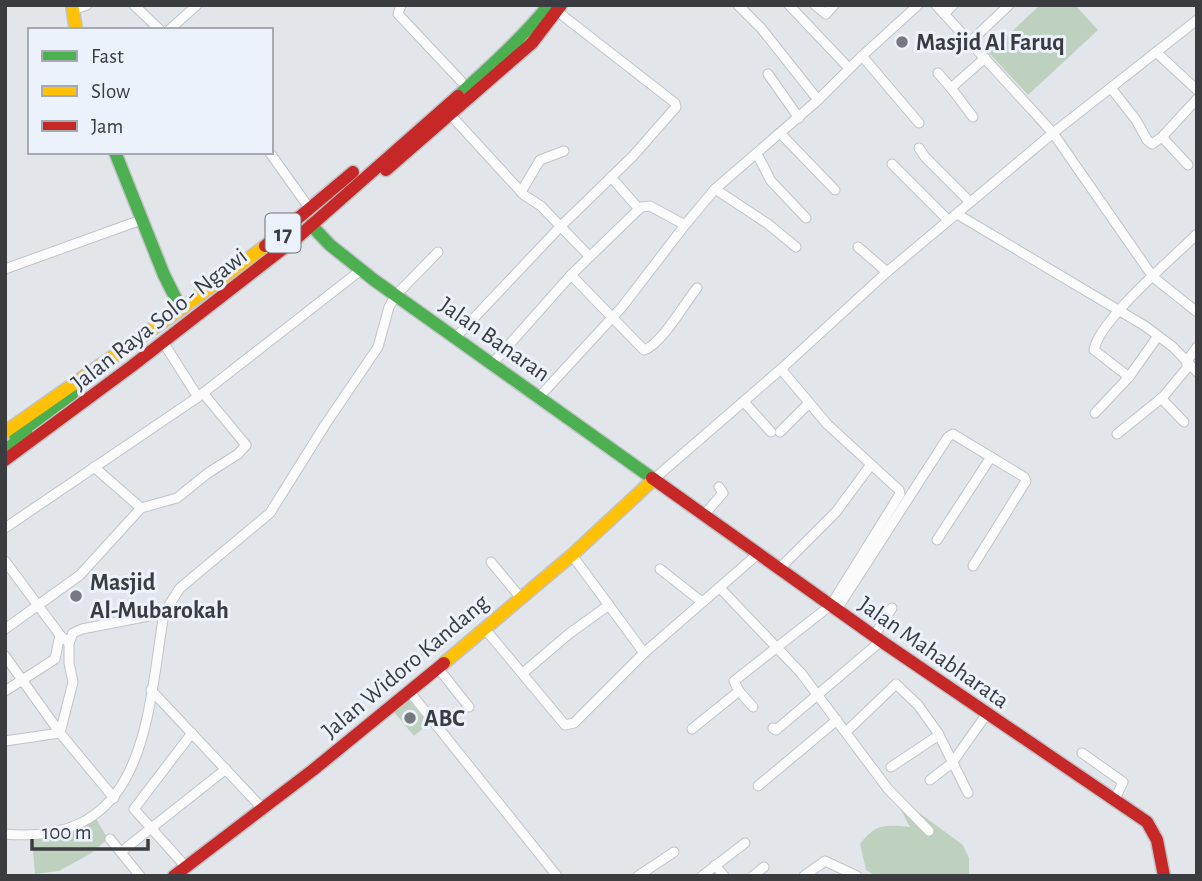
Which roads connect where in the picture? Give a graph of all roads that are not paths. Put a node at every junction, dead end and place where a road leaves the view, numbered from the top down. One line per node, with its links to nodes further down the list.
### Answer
1 (86, 5): 16 (street)
2 (134, 5): 18 (street)
3 (197, 5): 19 (street)
4 (401, 5): 27 (street)
5 (537, 5): 27 (main road, Jalan Raya Solo - Ngawi / 17)
6 (738, 5): 32 (street)
7 (789, 5): 24 (street)
8 (815, 5): 9 (street)
9 (834, 5)
10 (918, 5): 22 (street)
11 (936, 5): 15 (street)
12 (953, 5): 15 (street)
13 (1010, 5): 20 (street)
14 (554, 7): 33 (main road, Jalan Raya Solo - Ngawi / 17); 47 (street)
15 (944, 15): 20 (street)
16 (74, 16)
17 (1197, 20): 21 (street)
18 (158, 28)
19 (171, 28)
20 (970, 42): 23 (street)
21 (1156, 52): 29 (street); 30 (street)
22 (862, 56): 32 (street); 36 (street)
23 (985, 58): 28 (street); 37 (street)
24 (845, 64)
25 (938, 73): 28 (street)
26 (768, 74): 35 (street)
27 (461, 81): 52 (main road, Jalan Raya Solo - Ngawi / 17)
28 (951, 88): 34 (street)
29 (1111, 88): 37 (street); 39 (street)
30 (1197, 90)
31 (1197, 99): 39 (street)
32 (818, 100): 35 (street)
33 (448, 111): 50 (street); 59 (main road, Jalan Raya Solo - Ngawi / 17)
34 (973, 117)
35 (799, 118): 38 (street)
36 (919, 123)
37 (1053, 133): 51 (street); 70 (street)
38 (781, 134): 44 (street); 49 (street)
39 (1162, 137): 46 (street)
40 (919, 148): 51 (street)
41 (564, 150): 50 (street)
42 (116, 154): 56 (main road)
43 (271, 154): 52 (street)
44 (757, 154): 48 (street); 55 (street)
45 (892, 164): 57 (street)
46 (1188, 165)
47 (611, 177): 53 (street); 60 (street)
48 (715, 189): 58 (street); 62 (street)
49 (835, 190)
50 (521, 192): 60 (street)
51 (970, 202): 54 (street)
52 (310, 209): 73 (main road, Jalan Raya Solo - Ngawi / 17)
53 (639, 209): 58 (street); 65 (street)
54 (957, 214): 57 (street); 74 (street)
55 (806, 218)
56 (141, 220): 66 (street); 73 (main road)
57 (948, 220): 68 (street)
58 (685, 225): 76 (street)
59 (313, 227): 67 (main road, Jalan Banaran); 79 (main road, Jalan Raya Solo - Ngawi / 17)
60 (560, 227): 65 (street); 78 (street)
61 (1197, 234): 70 (street)
62 (796, 247)
63 (858, 247): 68 (street)
64 (438, 252): 72 (street)
65 (589, 256): 69 (street)
66 (5, 269)
67 (361, 270): 72 (main road, Jalan Banaran); 88 (street)
68 (887, 272): 85 (street)
69 (571, 275): 76 (street); 83 (street)
70 (1153, 277): 74 (street); 75 (street)
71 (697, 288): 76 (street)
72 (396, 295): 78 (main road, Jalan Banaran); 124 (street)
73 (181, 309): 81 (main road, Jalan Raya Solo - Ngawi / 17)
74 (1119, 310): 77 (street); 87 (street)
75 (1197, 312)
76 (612, 318): 89 (street)
77 (1158, 336): 82 (street); 87 (street)
78 (456, 337): 83 (main road, Jalan Banaran)
79 (163, 342): 84 (main road, Jalan Raya Solo - Ngawi / 17); 88 (street)
80 (1197, 347): 82 (street)
81 (121, 352): 92 (main road, 17); 96 (main road, Jalan Raya Solo - Ngawi / 17)
82 (1187, 361): 86 (street); 90 (street)
83 (493, 363): 89 (main road, Jalan Banaran)
84 (132, 366): 92 (main road, 17); 101 (main road, Jalan Raya Solo - Ngawi / 17)
85 (781, 369): 91 (street); 93 (street)
86 (1197, 372)
87 (1129, 377): 94 (street)
88 (200, 395): 103 (street); 106 (street)
89 (540, 397): 104 (main road, Jalan Banaran)
90 (1161, 398): 95 (street); 97 (street)
91 (744, 402): 93 (street); 104 (street)
92 (66, 403): 98 (main road); 99 (main road)
93 (809, 403): 102 (street)
94 (1096, 413)
95 (1185, 422)
96 (5, 432)
97 (1116, 435)
98 (5, 443)
99 (5, 450)
100 (991, 457): 109 (street); 114 (street); 122 (street)
101 (5, 460)
102 (870, 466): 115 (street); 122 (street)
103 (94, 467): 106 (street); 108 (street)
104 (654, 478): 107 (main road, Jalan Mahabharata); 111 (main road, Jalan Widoro Kandang)
105 (719, 487): 107 (street)
106 (141, 508): 120 (street)
107 (704, 515): 110 (main road, Jalan Mahabharata)
108 (5, 528)
109 (937, 540)
110 (759, 553): 115 (main road, Jalan Mahabharata); 117 (street)
111 (572, 555): 118 (main road, Jalan Widoro Kandang); 121 (street)
112 (5, 561): 120 (street)
113 (491, 562): 118 (street)
114 (973, 566)
115 (780, 568): 122 (main road, Jalan Mahabharata)
116 (660, 569): 119 (street)
117 (720, 588): 119 (street); 130 (street)
118 (520, 597): 126 (main road, Jalan Widoro Kandang)
119 (702, 602): 131 (street)
120 (39, 606): 125 (street); 127 (street)
121 (609, 606): 131 (street); 134 (street)
122 (834, 607): 128 (main road, Jalan Mahabharata); 130 (street)
123 (892, 608): 128 (street)
124 (164, 613): 129 (street); 136 (street)
125 (5, 629)
126 (485, 629): 133 (main road, Jalan Widoro Kandang); 134 (street)
127 (60, 635): 129 (street); 135 (street)
128 (877, 639): 140 (street); 143 (main road, Jalan Mahabharata)
129 (69, 643): 148 (street)
130 (778, 647): 139 (street); 140 (street)
131 (644, 653): 134 (street)
132 (5, 656): 135 (street)
133 (438, 668): 138 (main road, Jalan Widoro Kandang); 141 (street)
134 (523, 673)
135 (22, 681): 137 (street); 148 (street)
136 (151, 690): 149 (street); 159 (street)
137 (5, 691)
138 (409, 691): 161 (main road, Jalan Widoro Kandang); 174 (street)
139 (739, 691): 142 (street); 146 (street)
140 (819, 695): 144 (street); 145 (street)
141 (470, 707)
142 (753, 707)
143 (986, 715): 153 (street); 160 (main road, Jalan Mahabharata)
144 (837, 720): 147 (street); 157 (street)
145 (773, 728)
146 (692, 729)
147 (846, 732): 150 (street); 163 (street)
148 (60, 733): 151 (street); 159 (street)
149 (192, 733): 155 (street); 162 (street)
150 (939, 735): 153 (street); 154 (street)
151 (5, 741)
152 (1082, 754): 160 (street)
153 (952, 763): 156 (street); 158 (street)
154 (891, 767)
155 (226, 769): 161 (street); 162 (street)
156 (930, 780)
157 (758, 786)
158 (968, 793)
159 (114, 798): 164 (street)
160 (1114, 801): 181 (main road, Jalan Mahabharata)
161 (262, 808): 170 (main road, Jalan Widoro Kandang)
162 (152, 828): 167 (street); 170 (street)
163 (929, 831)
164 (5, 834)
165 (110, 839): 167 (street)
166 (745, 843): 169 (street)
167 (121, 852): 172 (street)
168 (674, 852): 175 (street)
169 (715, 865): 176 (street); 177 (street)
170 (186, 867): 173 (main road, Jalan Widoro Kandang)
171 (764, 867): 178 (street)
172 (140, 876)
173 (174, 876)
174 (557, 876)
175 (638, 876)
176 (702, 876)
177 (724, 876)
178 (753, 876)
179 (804, 876): 180 (street)
180 (857, 876)
181 (1164, 876)

